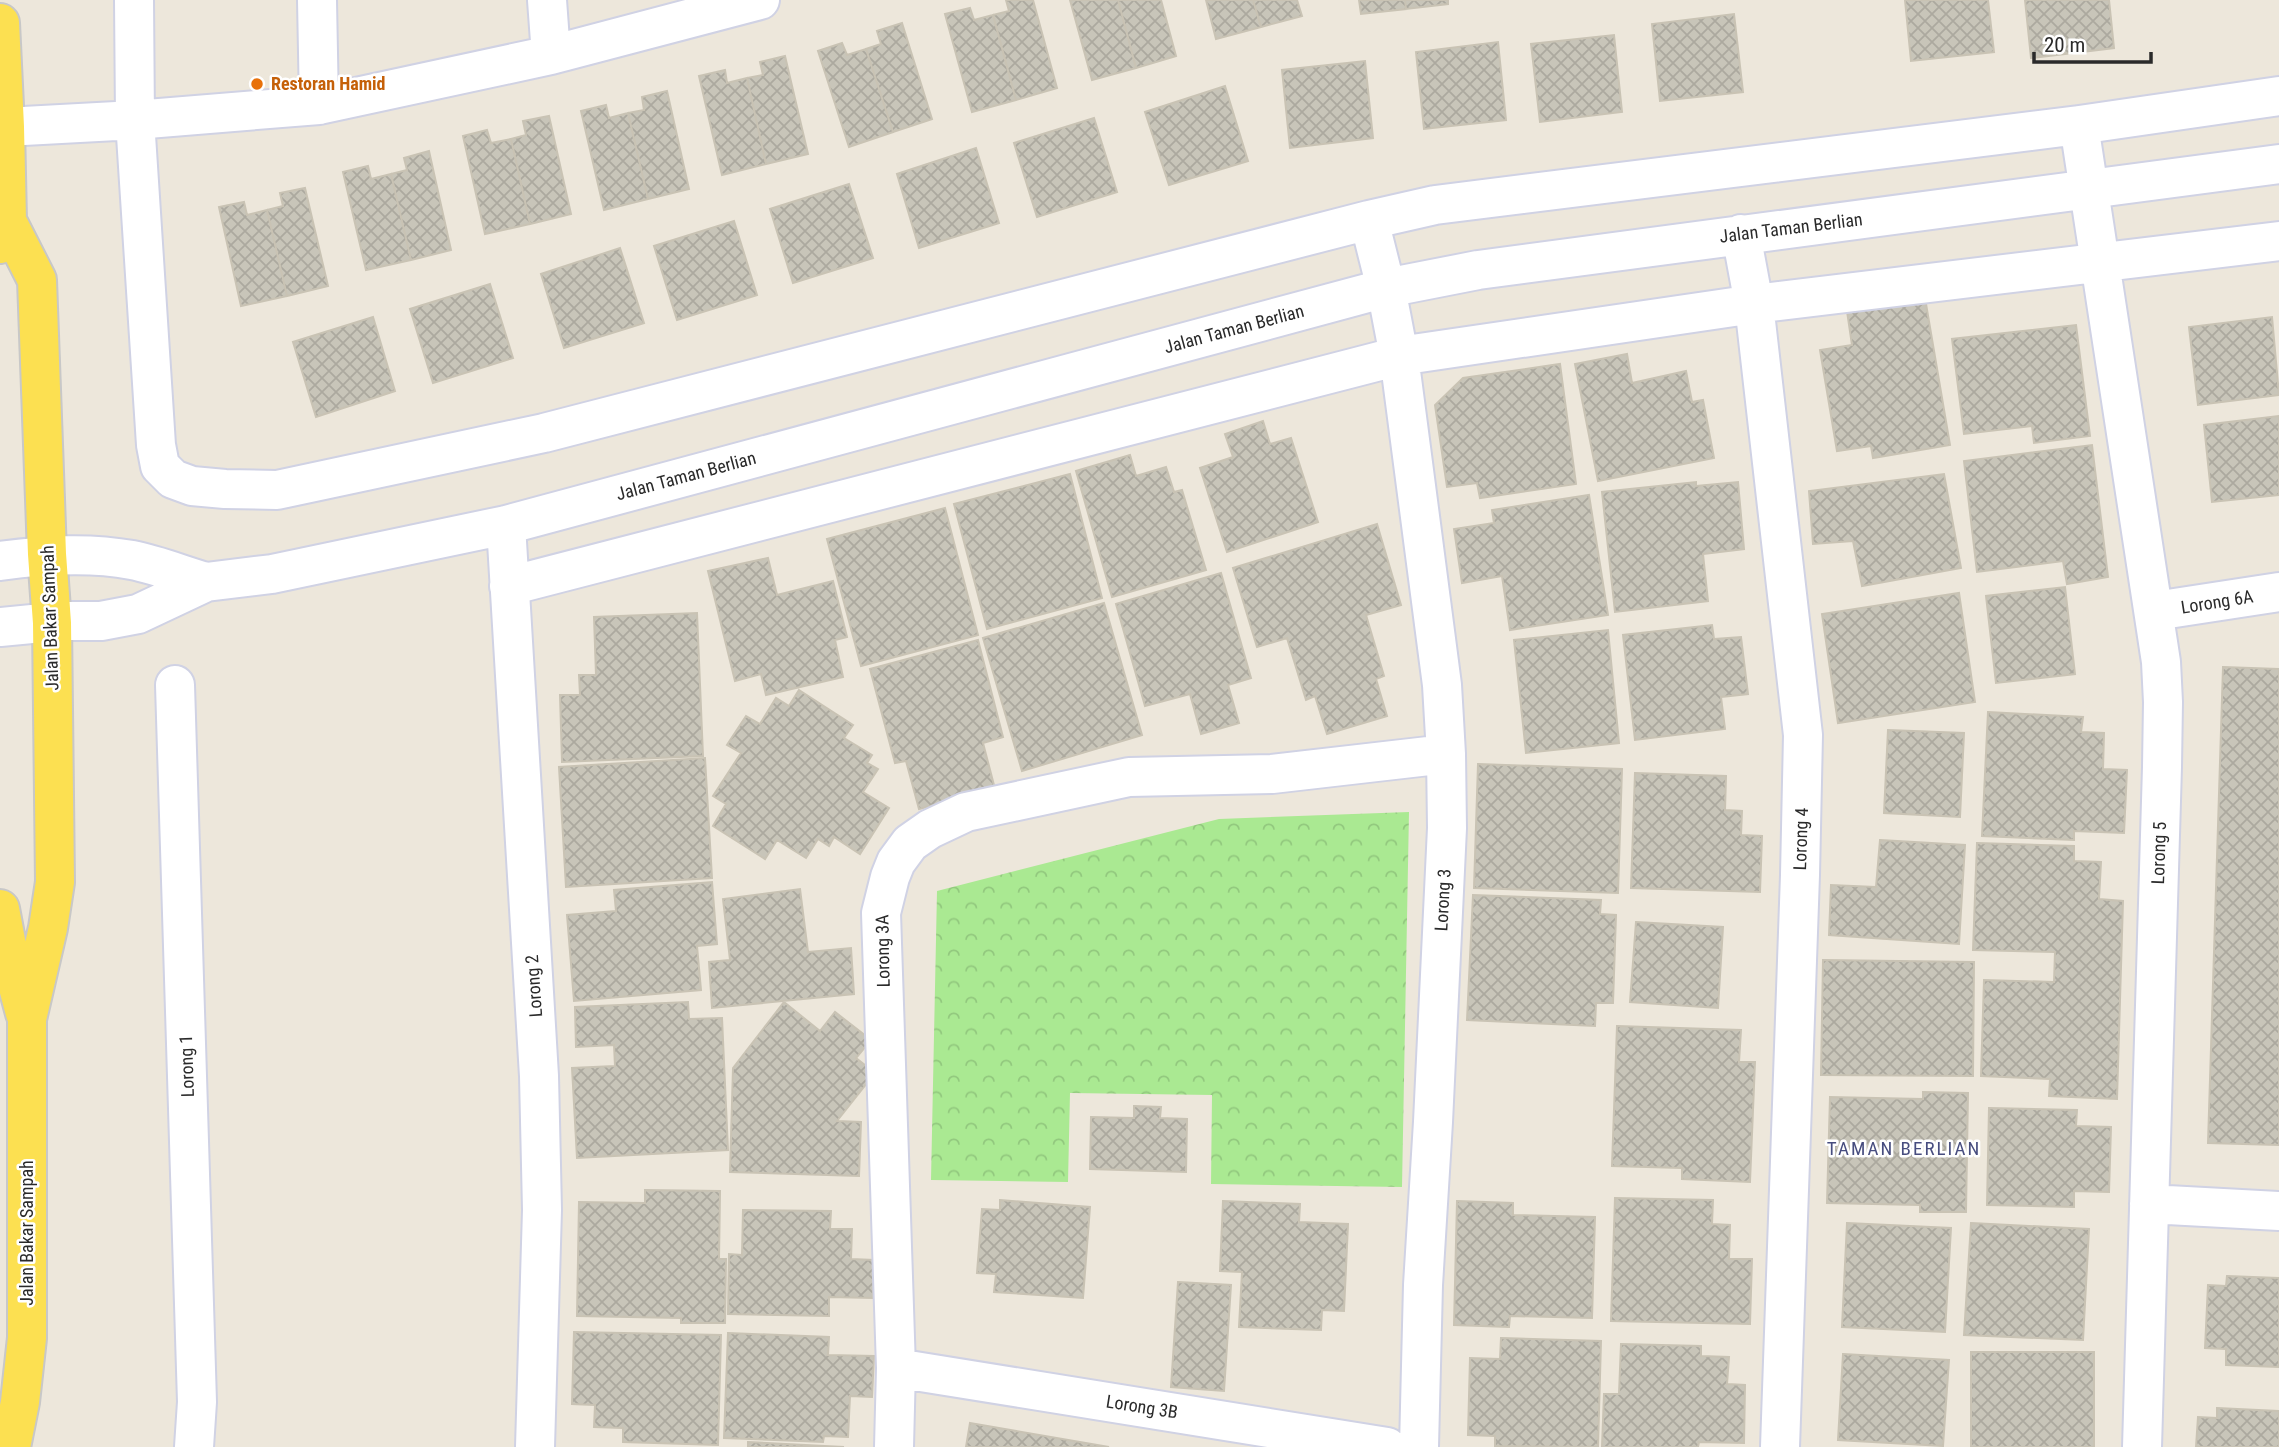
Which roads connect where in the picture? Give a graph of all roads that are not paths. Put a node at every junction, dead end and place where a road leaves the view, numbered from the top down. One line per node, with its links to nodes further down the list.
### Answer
1 (134, 0): 9 (street)
2 (317, 0): 8 (street)
3 (547, 0): 6 (street)
4 (761, 0): 6 (street)
5 (0, 23): 11 (main road, Jalan Bakar Sampah)
6 (551, 55): 8 (street)
7 (2279, 96): 10 (street)
8 (318, 104): 9 (street)
9 (135, 120): 11 (street); 14 (street)
10 (2079, 125): 13 (street, Lorong 5); 14 (street)
11 (5, 127): 15 (main road, Jalan Bakar Sampah)
12 (2279, 164): 13 (street, Jalan Taman Berlian)
13 (2090, 189): 16 (street, Jalan Taman Berlian); 18 (street, Lorong 5)
14 (1369, 220): 19 (street, Lorong 3)
15 (4, 233): 23 (main road, Jalan Bakar Sampah)
16 (1741, 234): 19 (street, Jalan Taman Berlian); 20 (street, Lorong 4)
17 (2279, 241): 18 (street)
18 (2102, 263): 20 (street); 28 (street, Lorong 5)
19 (1386, 288): 21 (street, Lorong 3); 22 (street, Jalan Taman Berlian)
20 (1754, 304): 21 (street); 44 (street, Lorong 4)
21 (1399, 356): 26 (street); 32 (street, Lorong 3)
22 (506, 525): 25 (street, Jalan Taman Berlian); 26 (street, Lorong 2)
23 (47, 554): 24 (street); 25 (street); 29 (main road, Jalan Bakar Sampah)
24 (0, 561)
25 (206, 582): 29 (street)
26 (509, 586): 40 (street, Lorong 2)
27 (2279, 592): 28 (street, Lorong 6A)
28 (2155, 611): 35 (street, Lorong 5)
29 (52, 623): 30 (street); 34 (main road, Jalan Bakar Sampah)
30 (0, 627)
31 (175, 685): 39 (street, Lorong 1)
32 (1446, 754): 37 (street, Lorong 3A); 43 (street, Lorong 3)
33 (0, 909): 34 (main road, Jalan Bakar Sampah)
34 (27, 1018): 38 (main road, Jalan Bakar Sampah)
35 (2149, 1205): 36 (street); 45 (street, Lorong 5)
36 (2279, 1211)
37 (896, 1368): 41 (street, Lorong 3A); 42 (street, Lorong 3B)
38 (11, 1447)
39 (194, 1447)
40 (535, 1447)
41 (894, 1447)
42 (1387, 1447)
43 (1419, 1447)
44 (1780, 1447)
45 (2142, 1447)

